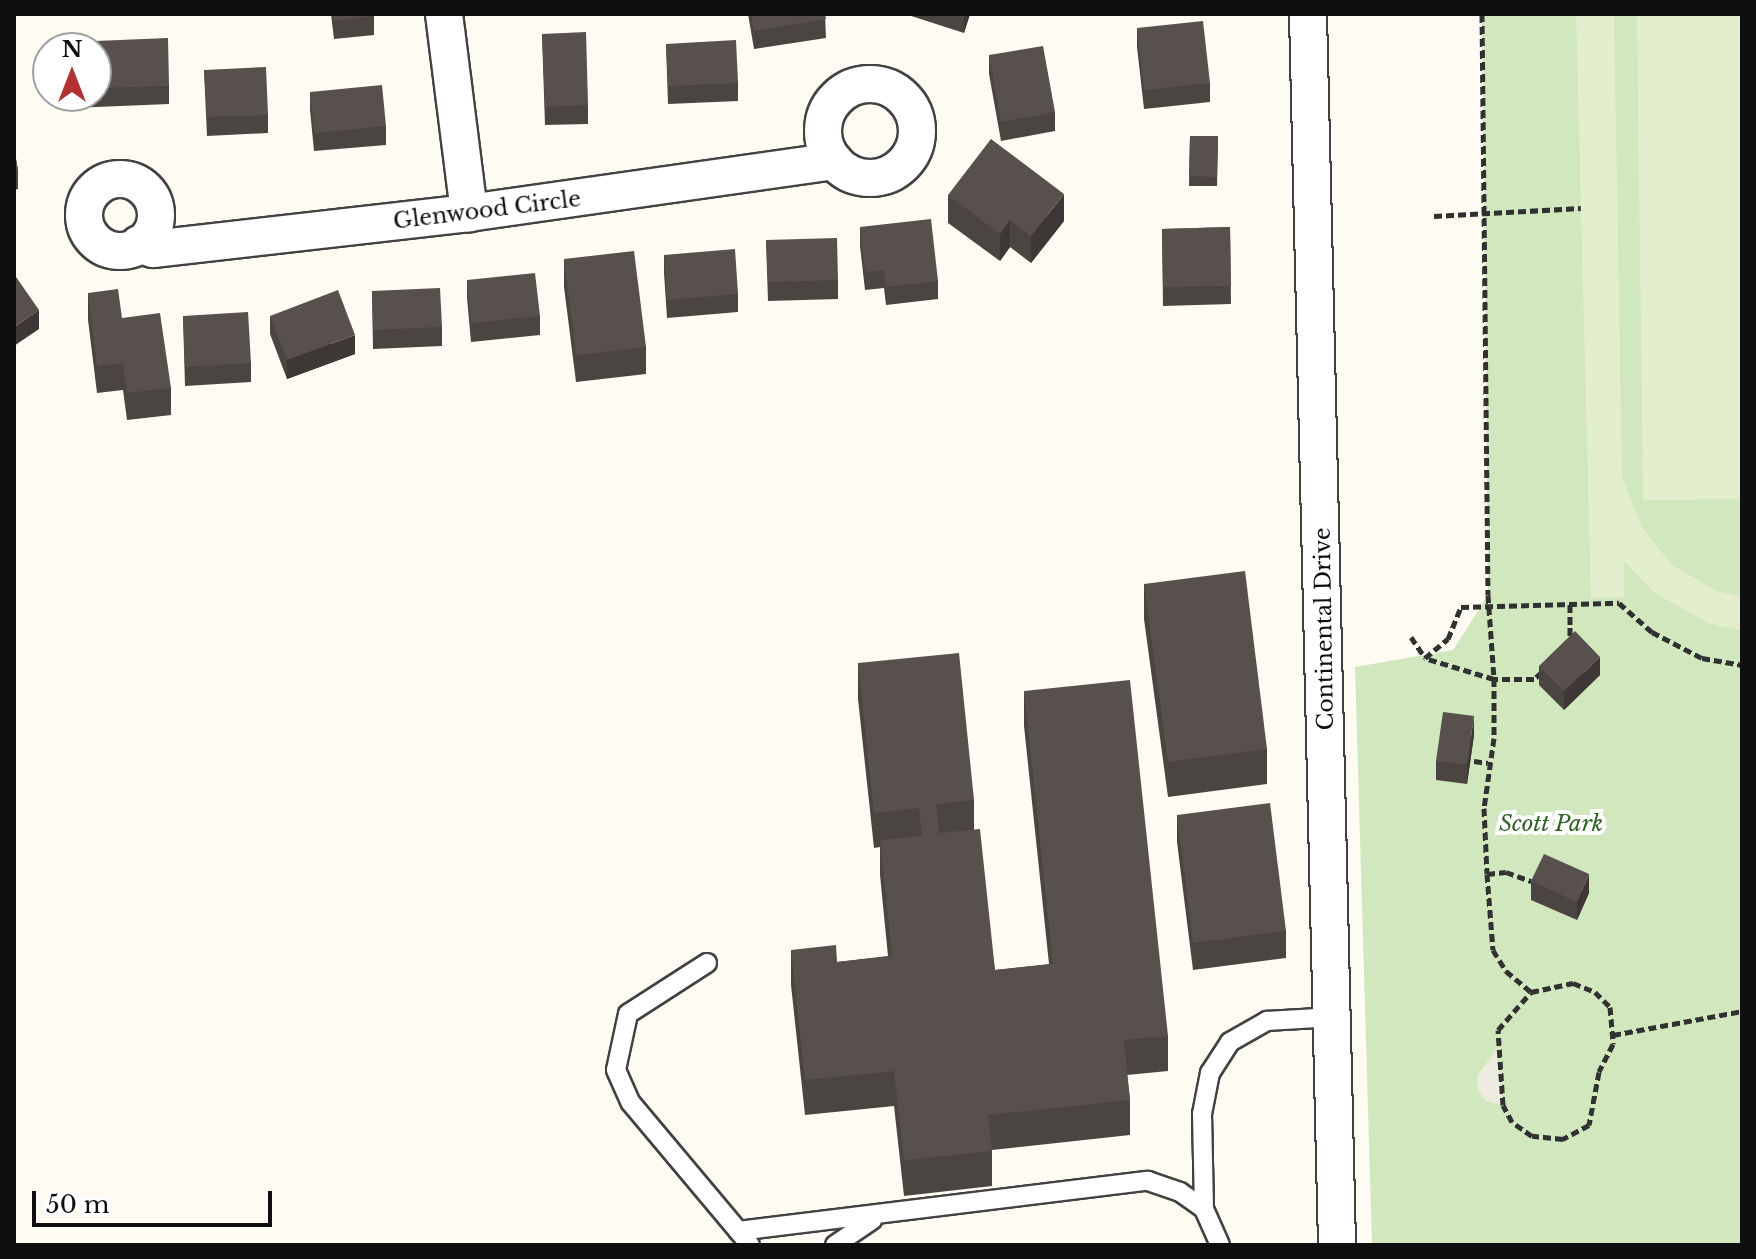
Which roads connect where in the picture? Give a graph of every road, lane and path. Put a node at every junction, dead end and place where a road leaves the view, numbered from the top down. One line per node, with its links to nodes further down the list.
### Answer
1 (444, 14): 6 (street)
2 (1308, 14): 25 (street, Continental Drive)
3 (1482, 14): 7 (path)
4 (834, 161): 6 (street, Glenwood Circle)
5 (1581, 208): 7 (path)
6 (469, 213): 9 (street, Glenwood Circle)
7 (1484, 214): 8 (path); 11 (path)
8 (1434, 216)
9 (139, 244)
10 (1570, 604): 11 (path); 13 (path); 16 (path)
11 (1488, 606): 14 (path); 17 (path)
12 (1411, 637): 14 (path)
13 (1561, 653)
14 (1425, 658): 17 (path)
15 (1552, 662): 17 (path)
16 (1742, 665)
17 (1494, 679): 19 (path)
18 (1474, 761): 19 (path)
19 (1488, 763): 20 (path)
20 (1487, 874): 21 (path); 23 (path)
21 (1531, 881)
22 (707, 963): 29 (lane)
23 (1531, 992): 26 (path); 26 (path)
24 (1742, 1011): 26 (path)
25 (1334, 1017): 27 (lane); 32 (street, Continental Drive)
26 (1613, 1035)
27 (1204, 1209): 28 (lane); 31 (lane)
28 (886, 1213): 29 (lane); 30 (lane)
29 (744, 1238)
30 (835, 1245)
31 (1220, 1245)
32 (1337, 1245)

